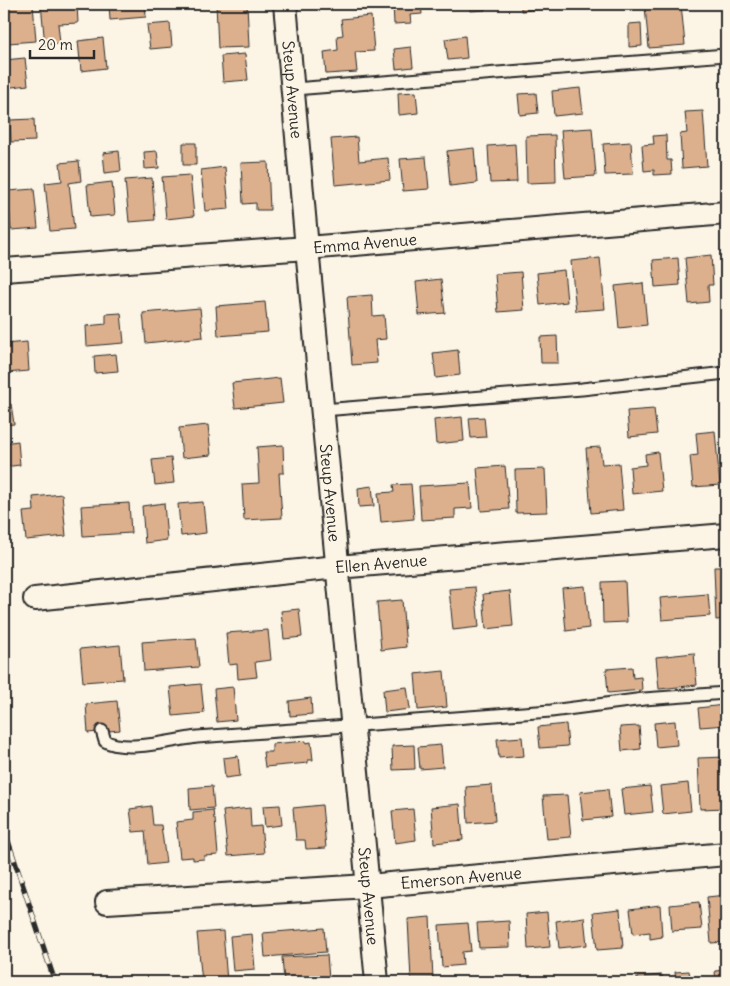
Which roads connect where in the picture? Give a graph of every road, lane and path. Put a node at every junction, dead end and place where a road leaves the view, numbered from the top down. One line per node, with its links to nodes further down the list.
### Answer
1 (285, 4): 3 (street, Steup Avenue)
2 (726, 55): 3 (lane)
3 (294, 89): 5 (street, Steup Avenue)
4 (726, 213): 5 (street, Emma Avenue)
5 (307, 248): 6 (street, Emma Avenue); 8 (street, Steup Avenue)
6 (4, 270)
7 (726, 373): 8 (lane)
8 (322, 410): 10 (street, Steup Avenue)
9 (726, 535): 10 (street, Ellen Avenue)
10 (337, 567): 11 (street, Ellen Avenue); 13 (street, Steup Avenue)
11 (35, 598)
12 (726, 693): 13 (lane)
13 (353, 725): 14 (lane); 16 (street, Steup Avenue)
14 (102, 732)
15 (726, 854): 16 (street, Emerson Avenue)
16 (368, 886): 17 (street, Emerson Avenue); 18 (street, Steup Avenue)
17 (107, 902)
18 (377, 982)

